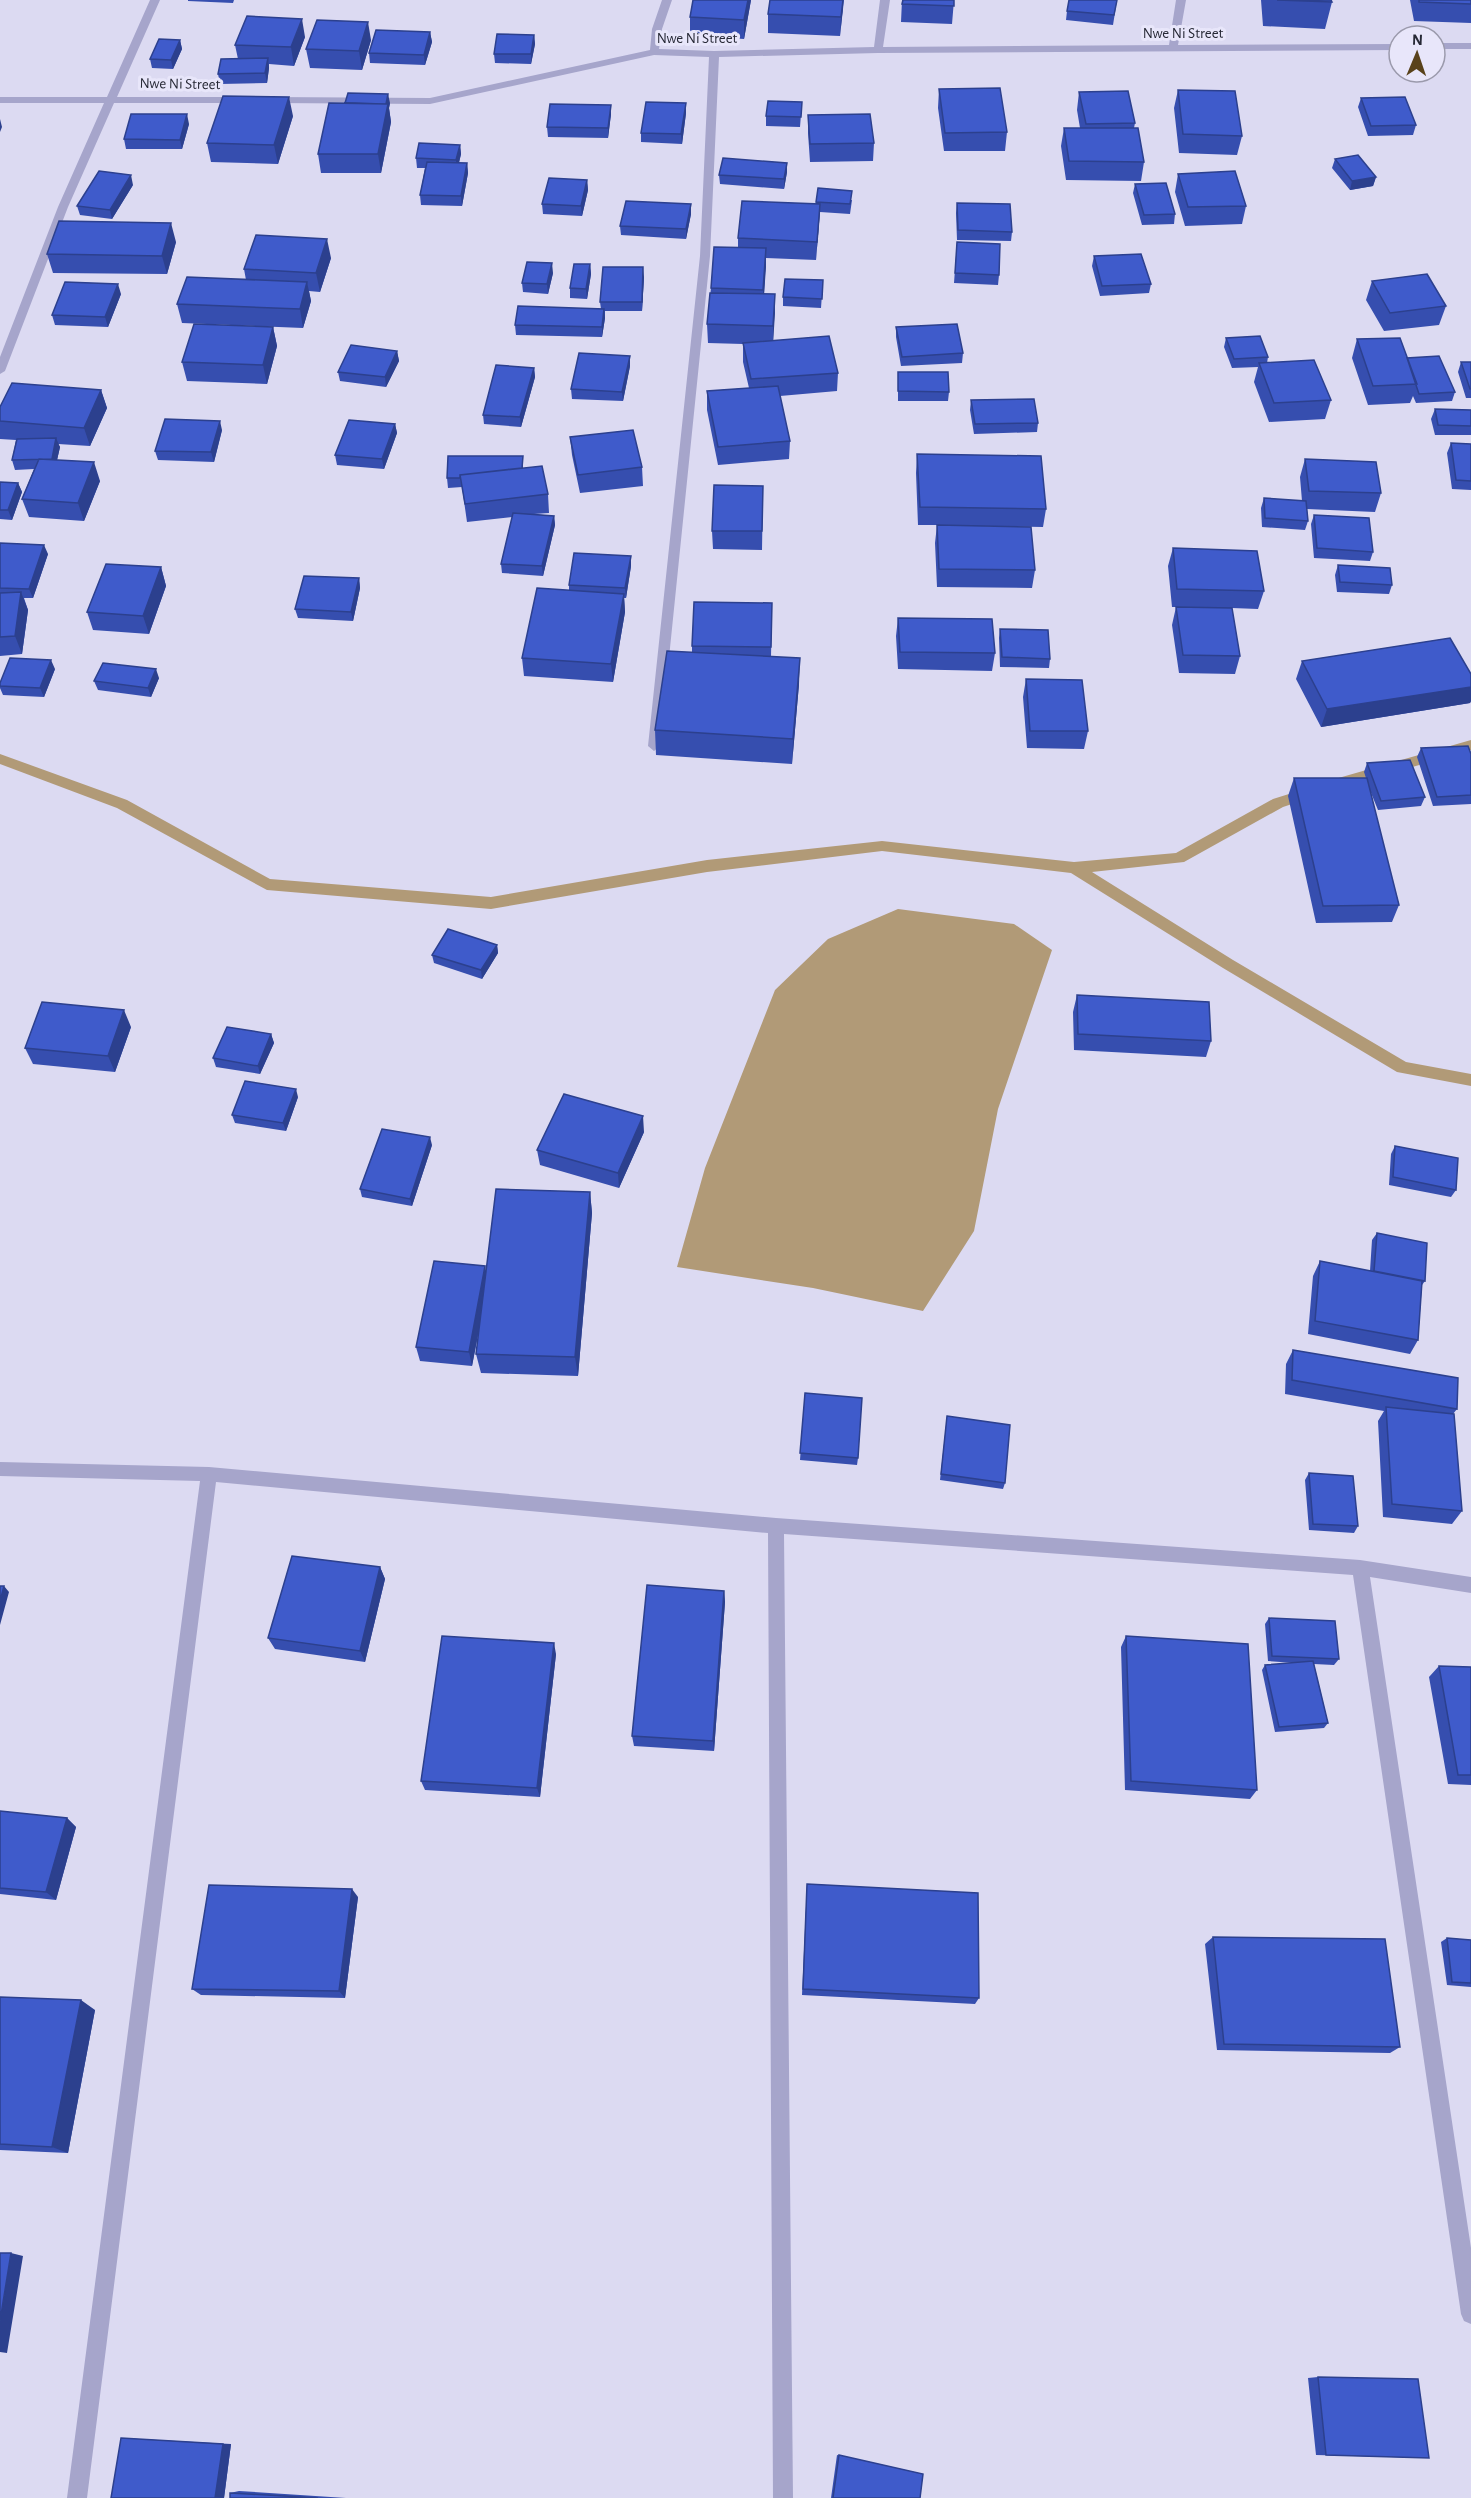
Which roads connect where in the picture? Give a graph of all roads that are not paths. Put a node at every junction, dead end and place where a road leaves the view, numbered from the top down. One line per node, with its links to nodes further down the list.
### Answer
1 (155, 0): 12 (street)
2 (667, 0): 10 (street)
3 (885, 0): 9 (street)
4 (1181, 0): 8 (street)
5 (1387, 46): 8 (street, Nwe Ni Street)
6 (1447, 46): 7 (street)
7 (1471, 46)
8 (1173, 49): 9 (street, Nwe Ni Street)
9 (878, 50): 11 (street, Nwe Ni Street)
10 (654, 52): 11 (street, Nwe Ni Street); 15 (street, Nwe Ni Street)
11 (714, 54): 17 (street)
12 (110, 98): 13 (street, Nwe Ni Street); 14 (street, Nwe Ni Street); 16 (street)
13 (0, 100)
14 (252, 100)
15 (264, 100)
16 (0, 371)
17 (654, 746)
18 (0, 1469): 19 (street)
19 (208, 1474): 20 (street); 24 (street)
20 (776, 1526): 21 (street); 25 (street)
21 (1360, 1568): 22 (street); 23 (street)
22 (1471, 1585)
23 (1471, 2314)
24 (77, 2498)
25 (783, 2498)

